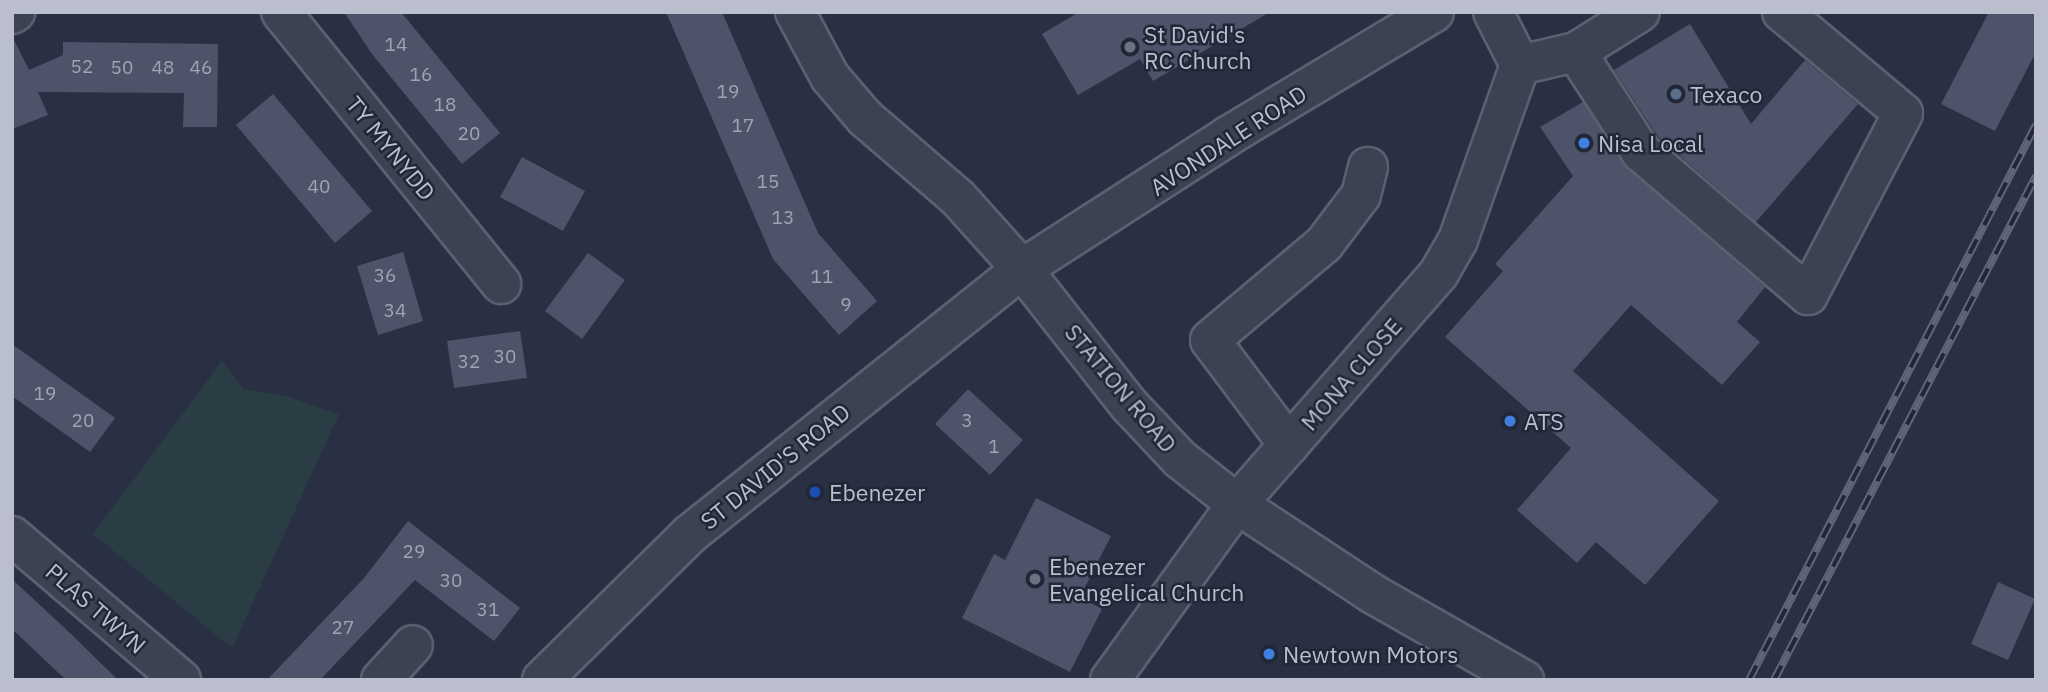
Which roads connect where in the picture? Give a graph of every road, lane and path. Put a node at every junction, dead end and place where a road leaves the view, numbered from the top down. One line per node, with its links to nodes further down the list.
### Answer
1 (281, 12): 11 (street, TY MYNYDD)
2 (795, 12): 10 (street, STATION ROAD)
3 (1434, 12): 10 (street, AVONDALE ROAD)
4 (1493, 12): 8 (street)
5 (1640, 12): 7 (street)
6 (1782, 12): 7 (street)
7 (1576, 52): 8 (street)
8 (1520, 65): 12 (street, MONA CLOSE)
9 (1368, 167): 12 (street)
10 (1023, 269): 13 (street, STATION ROAD); 18 (street, ST DAVID'S ROAD)
11 (501, 284)
12 (1289, 445): 13 (street, MONA CLOSE)
13 (1237, 504): 19 (street, MONA CLOSE); 20 (street, STATION ROAD)
14 (12, 536): 16 (street, PLAS TWYN)
15 (413, 645): 17 (street)
16 (181, 680)
17 (381, 680)
18 (542, 680)
19 (1110, 680)
20 (1524, 680)

